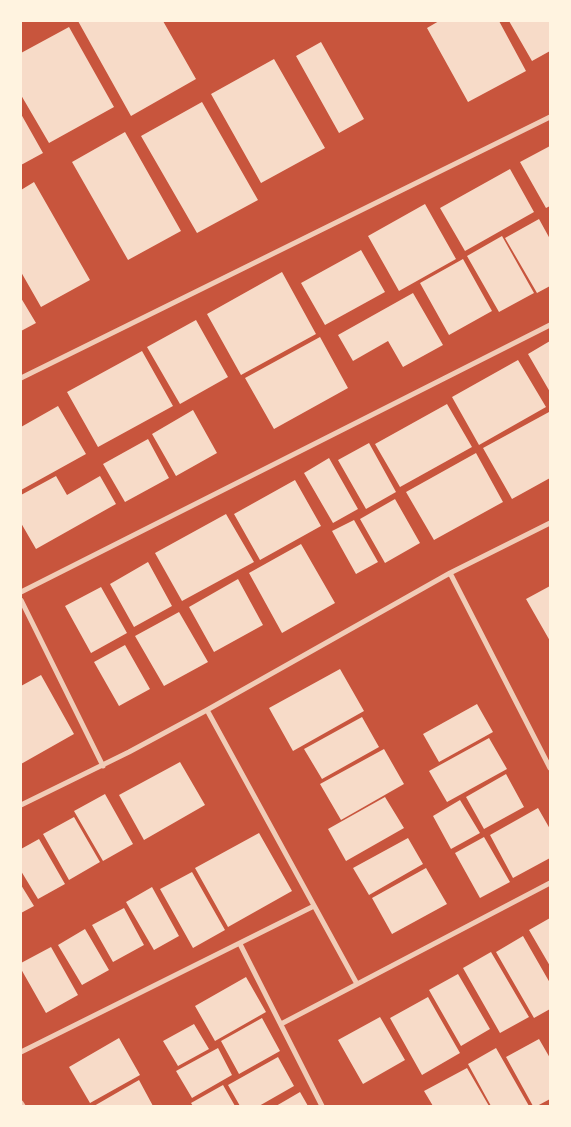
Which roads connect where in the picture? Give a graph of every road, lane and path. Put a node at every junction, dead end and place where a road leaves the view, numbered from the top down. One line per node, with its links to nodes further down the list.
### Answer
1 (550, 118): 3 (street)
2 (550, 325): 6 (street)
3 (21, 378)
4 (550, 523): 5 (street)
5 (450, 573): 8 (street); 10 (street)
6 (21, 592)
7 (21, 600): 9 (street)
8 (207, 710): 9 (street); 13 (street)
9 (103, 766): 11 (street)
10 (550, 768)
11 (21, 805)
12 (550, 883): 15 (street)
13 (314, 906): 14 (street); 15 (street)
14 (240, 944): 16 (street); 17 (street)
15 (357, 984): 16 (street)
16 (281, 1024): 18 (street)
17 (21, 1052)
18 (322, 1106)

